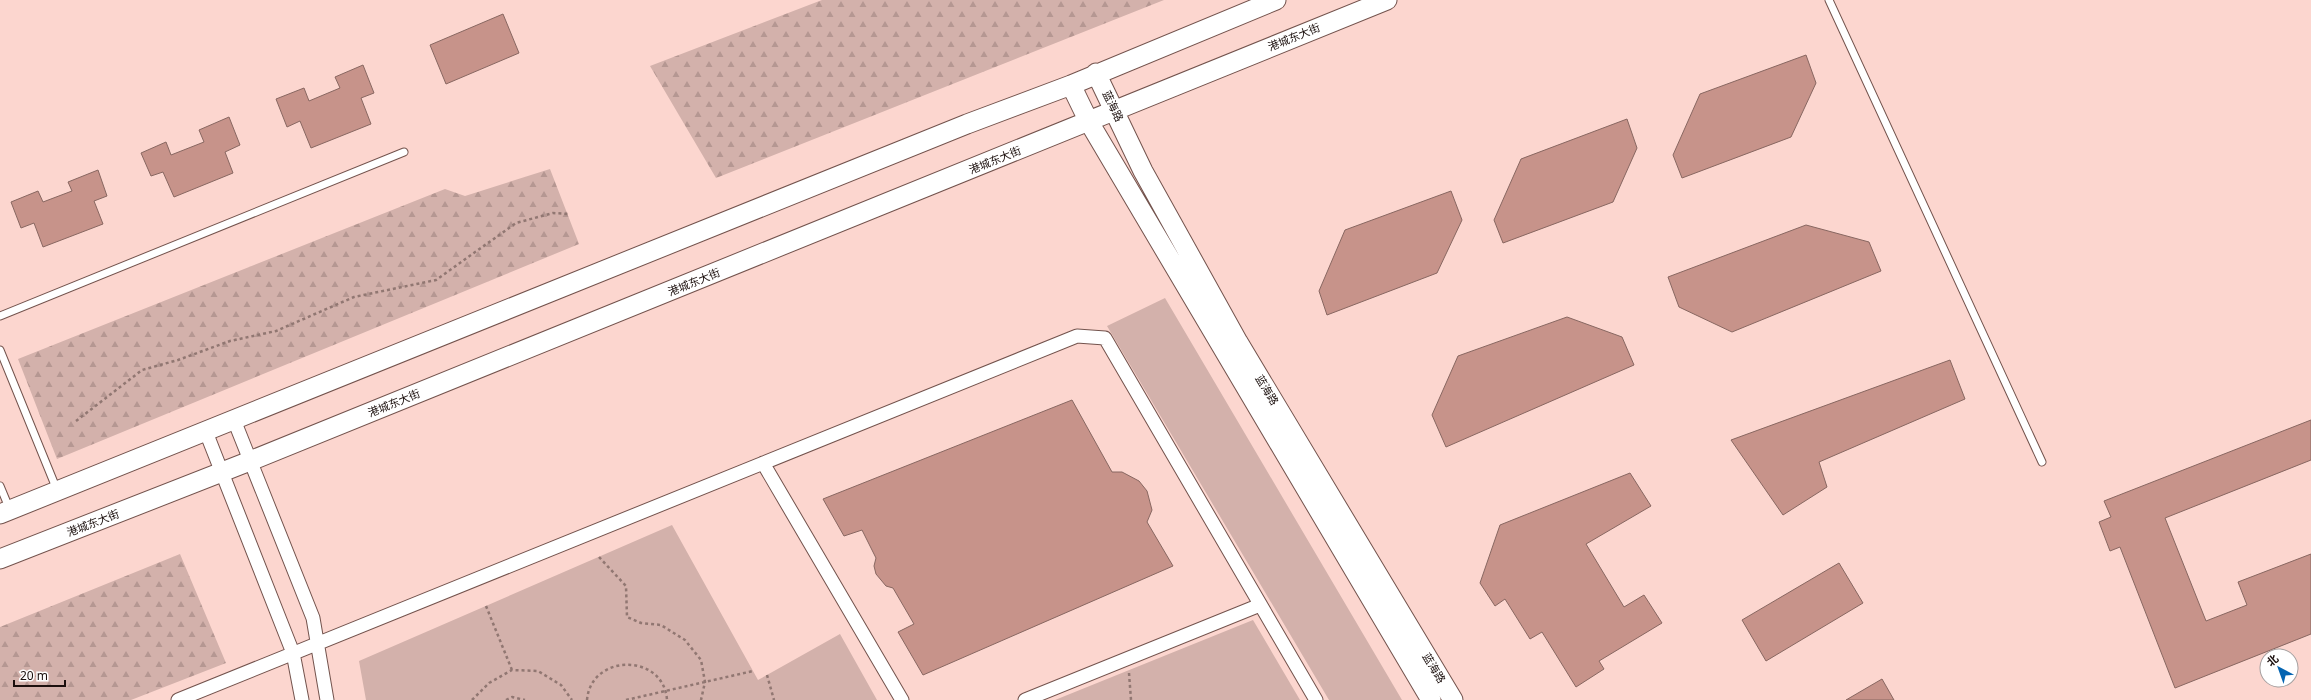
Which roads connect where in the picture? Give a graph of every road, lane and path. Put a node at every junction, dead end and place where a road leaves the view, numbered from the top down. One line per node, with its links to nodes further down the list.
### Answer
1 (1276, 0): 4 (main road)
2 (1387, 0): 6 (main road, 港城东大街)
3 (1828, 0): 16 (lane)
4 (1096, 73): 5 (main road); 6 (main road, 蓝海路)
5 (1071, 84): 7 (main road, 蓝海路); 12 (main road)
6 (1115, 110): 7 (main road, 港城东大街); 51 (main road, 蓝海路)
7 (1089, 122): 15 (main road, 港城东大街); 50 (main road, 蓝海路)
8 (404, 152): 10 (lane)
9 (569, 214): 13 (path)
10 (0, 316)
11 (0, 350): 20 (lane)
12 (234, 420): 14 (main road); 15 (street)
13 (76, 421)
14 (206, 432): 18 (street); 20 (main road)
15 (250, 462): 18 (main road, 港城东大街); 26 (street)
16 (2042, 462)
17 (763, 463): 24 (street); 26 (street); 46 (street)
18 (222, 472): 23 (main road, 港城东大街); 27 (street)
19 (0, 486): 21 (lane)
20 (58, 492): 21 (main road)
21 (5, 512)
22 (598, 557): 32 (path)
23 (0, 559)
24 (1260, 605): 47 (street); 49 (street)
25 (486, 606): 28 (path)
26 (318, 643): 27 (street); 36 (street)
27 (294, 653): 34 (street); 35 (street)
28 (512, 670): 37 (path); 40 (path)
29 (1129, 670): 48 (path)
30 (753, 671): 32 (path)
31 (767, 675): 45 (path)
32 (705, 682): 33 (path); 44 (path)
33 (667, 691): 41 (path); 42 (path); 43 (path)
34 (178, 700)
35 (302, 700)
36 (328, 700)
37 (472, 700)
38 (506, 700): 39 (path)
39 (524, 700)
40 (572, 700)
41 (587, 700)
42 (626, 700)
43 (667, 700)
44 (701, 700)
45 (774, 700)
46 (902, 700)
47 (1025, 700)
48 (1131, 700)
49 (1316, 700)
50 (1431, 700)
51 (1453, 700)

